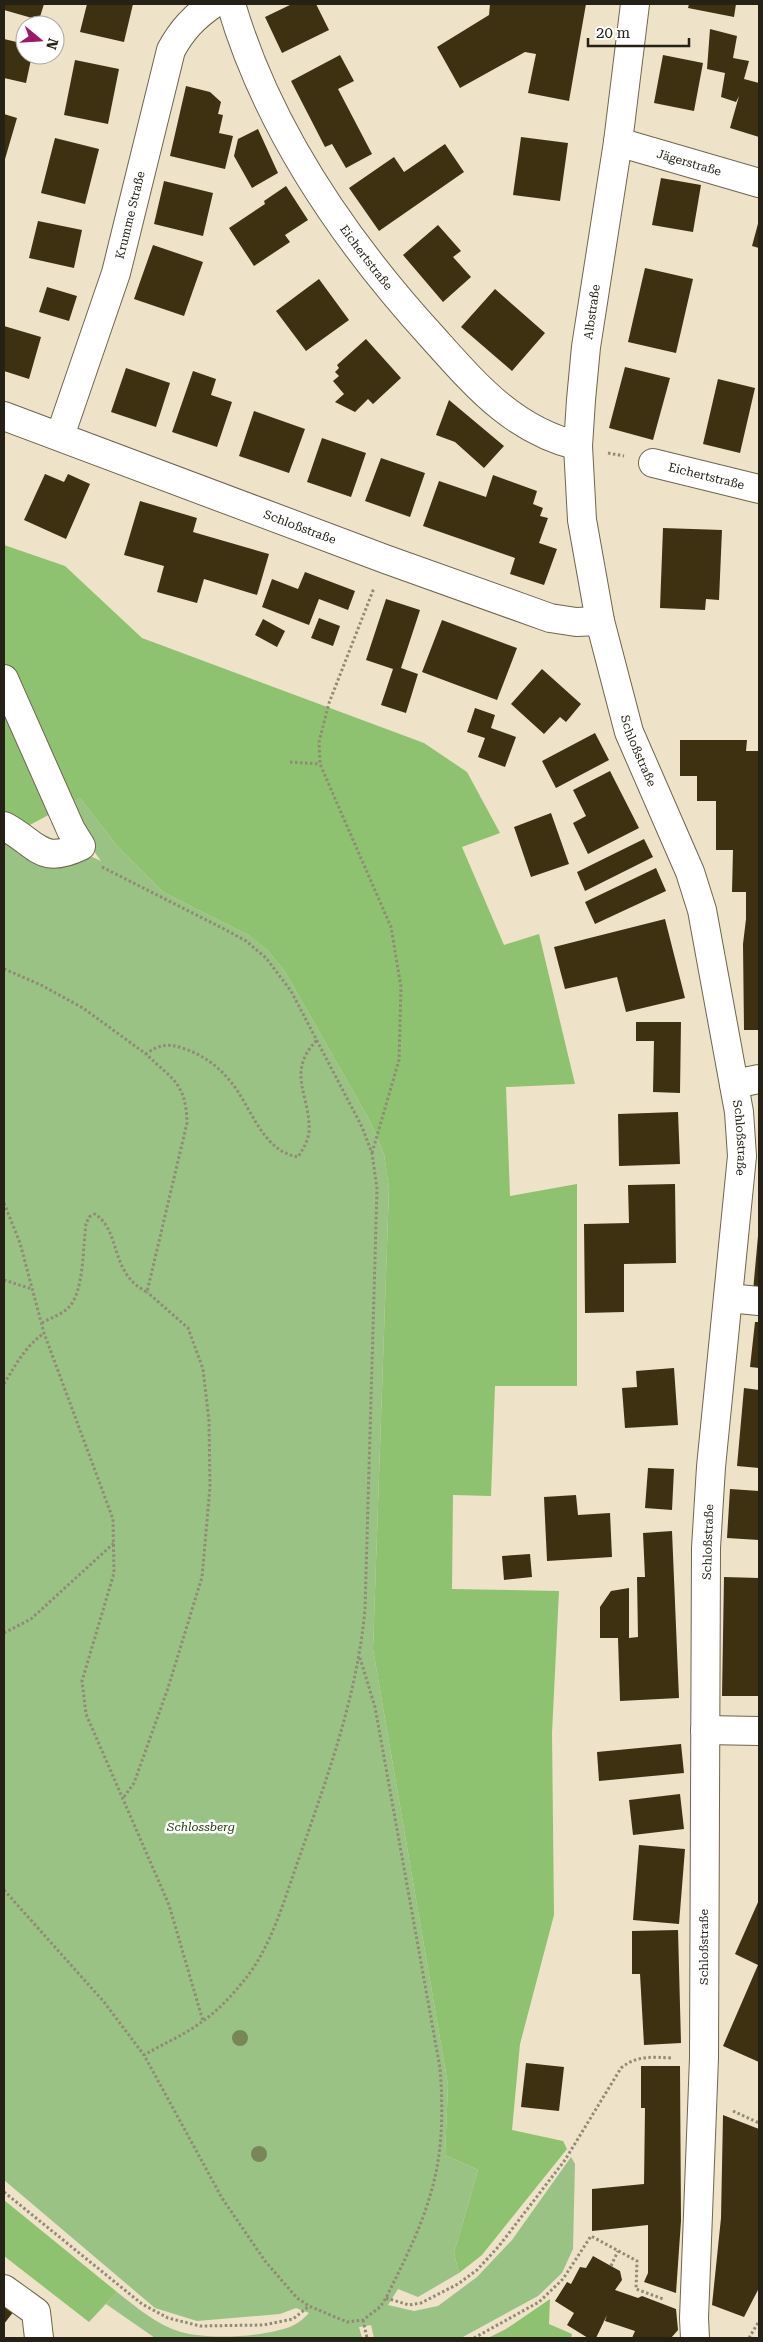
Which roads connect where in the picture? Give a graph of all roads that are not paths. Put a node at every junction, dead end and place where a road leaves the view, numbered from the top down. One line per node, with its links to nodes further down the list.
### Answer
1 (213, 4): 7 (street, Krumme Straße)
2 (231, 4): 8 (street, Eichertstraße)
3 (635, 4): 4 (street, Albstraße)
4 (618, 142): 5 (street, Jägerstraße); 8 (street, Albstraße)
5 (759, 183)
6 (4, 416): 7 (street, Schloßstraße)
7 (60, 436): 11 (street, Schloßstraße)
8 (578, 446): 11 (street, Albstraße)
9 (653, 463): 10 (street, Eichertstraße)
10 (759, 489)
11 (600, 621): 14 (street, Schloßstraße)
12 (4, 679): 13 (street)
13 (4, 826)
14 (746, 1081): 15 (street, Schloßstraße)
15 (728, 1298): 16 (street); 17 (street, Schloßstraße)
16 (759, 1301)
17 (705, 1730): 18 (street); 21 (street, Schloßstraße)
18 (759, 1731)
19 (4, 2288): 20 (street)
20 (39, 2338)
21 (695, 2338)

